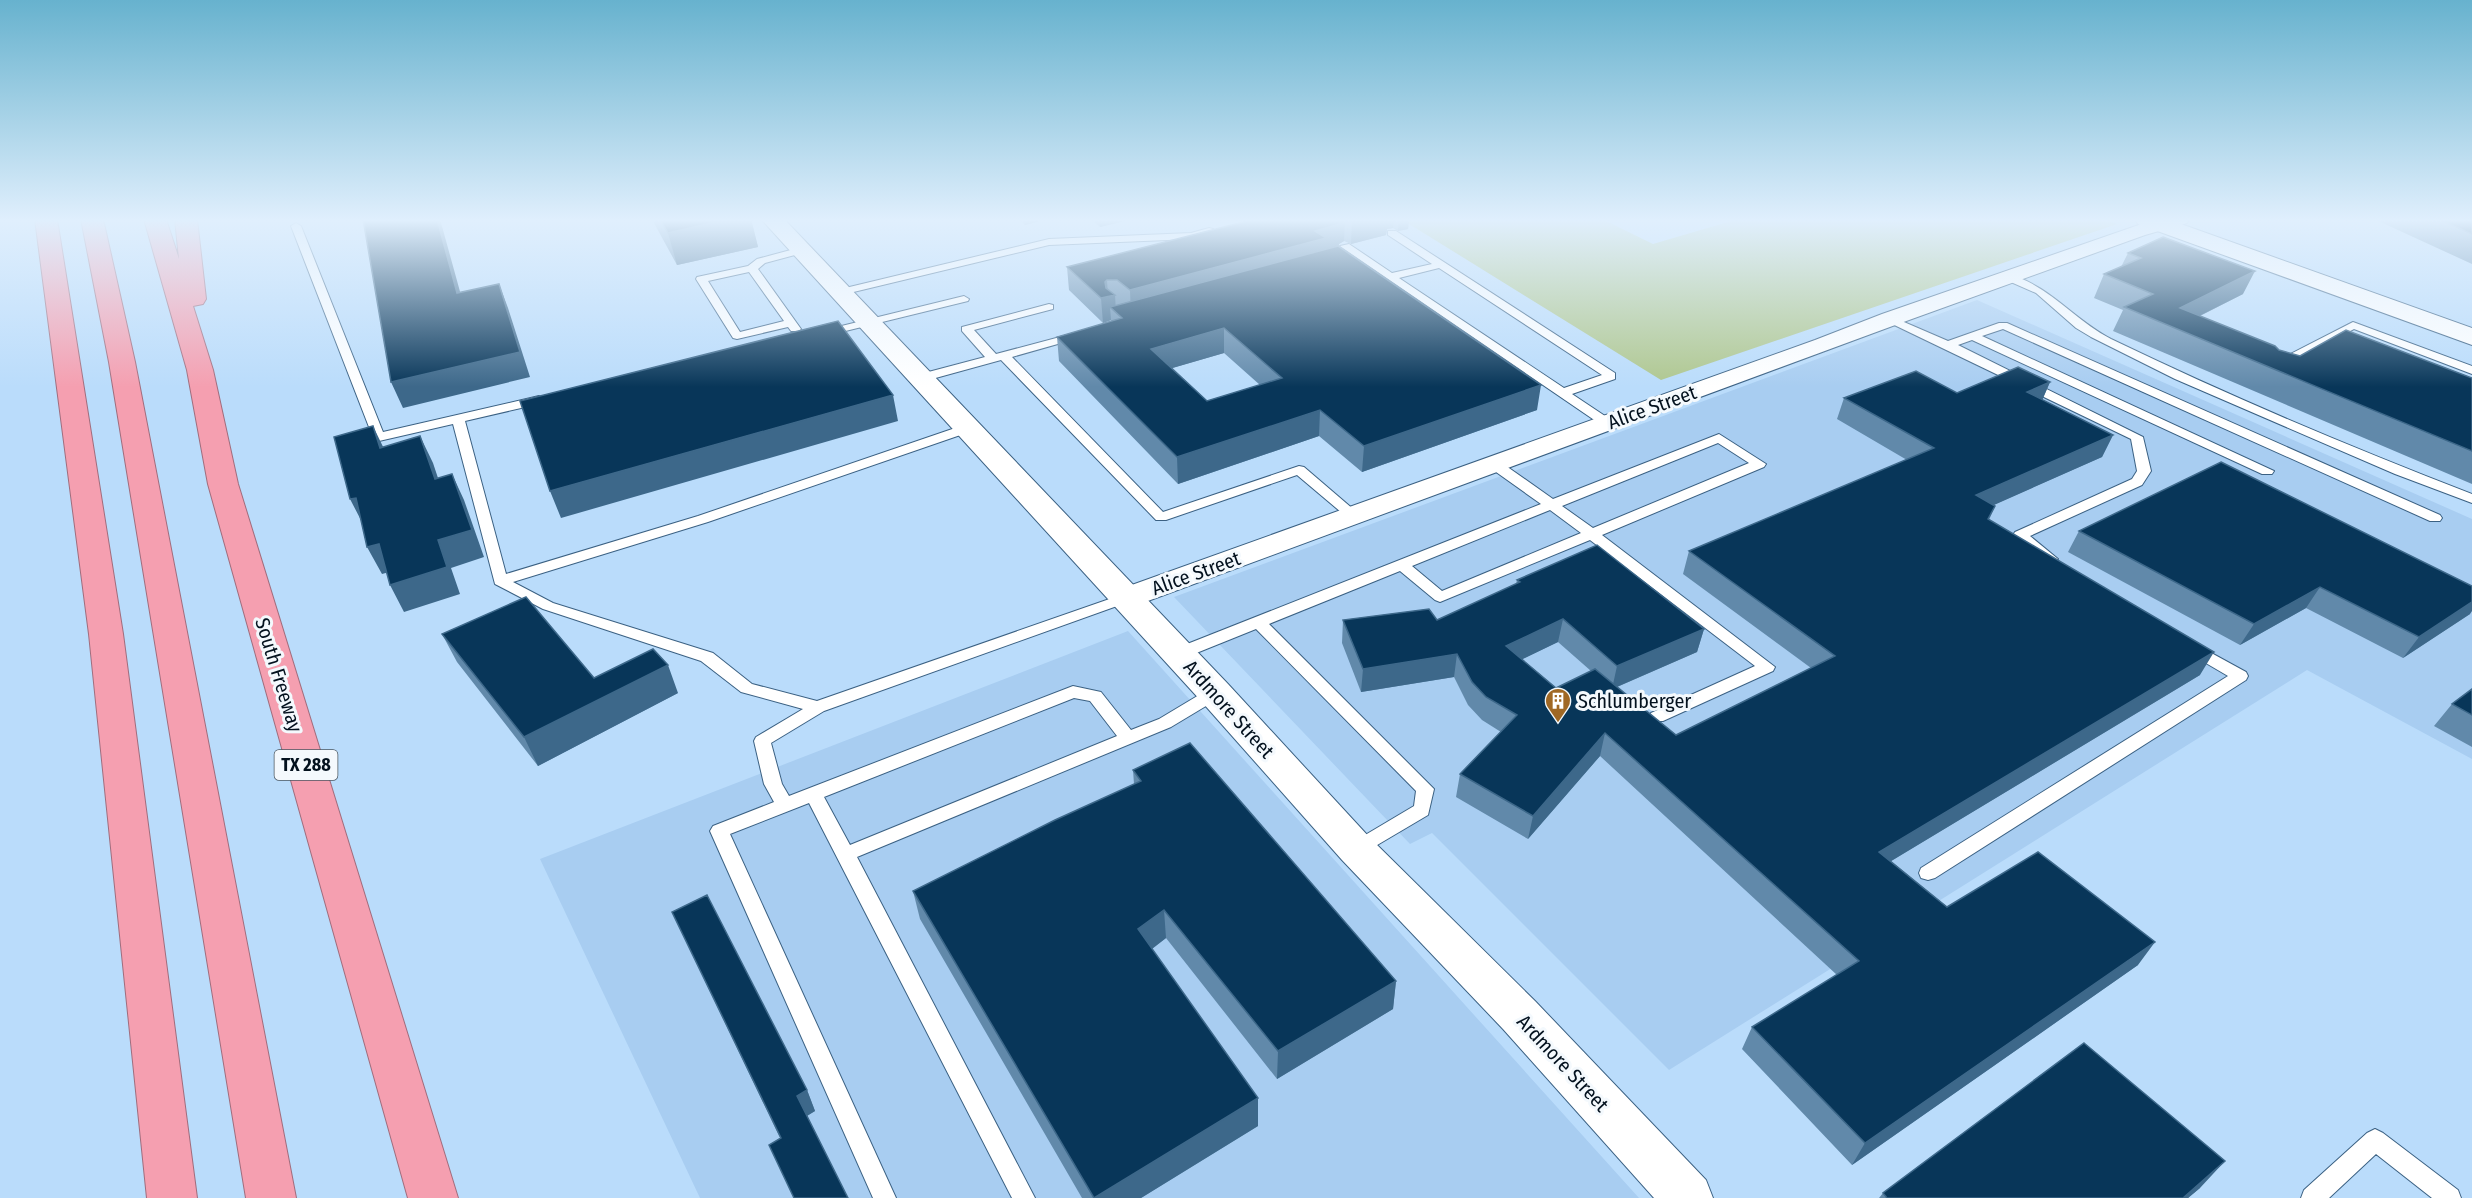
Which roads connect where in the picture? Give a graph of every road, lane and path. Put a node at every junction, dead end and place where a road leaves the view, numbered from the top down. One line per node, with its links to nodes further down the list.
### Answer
1 (54, 275): 63 (highway)
2 (104, 275): 64 (highway)
3 (172, 275): 31 (highway, South Freeway / TX 288)
4 (191, 275): 31 (highway)
5 (315, 275): 36 (lane)
6 (733, 275): 21 (lane)
7 (757, 275): 21 (lane)
8 (825, 275): 17 (street, Ardmore Street)
9 (912, 275): 17 (lane)
10 (1386, 275): 15 (lane)
11 (1398, 275): 15 (lane)
12 (1454, 275): 34 (lane)
13 (2014, 275): 16 (street, Alice Street)
14 (2307, 275): 26 (street)
15 (1390, 277): 34 (lane)
16 (2008, 277): 20 (street, Alice Street); 41 (lane)
17 (841, 292): 22 (street, Ardmore Street)
18 (964, 299): 22 (lane)
19 (1049, 307): 29 (lane)
20 (1890, 319): 28 (lane); 37 (street, Alice Street)
21 (791, 323): 27 (lane)
22 (870, 323): 24 (lane); 33 (street, Ardmore Street)
23 (1083, 334): 29 (lane)
24 (813, 336)
25 (1972, 336): 28 (lane); 40 (lane); 44 (lane)
26 (2472, 337)
27 (791, 342)
28 (1948, 345): 47 (lane)
29 (998, 357): 33 (lane); 43 (lane)
30 (2269, 369): 32 (lane)
31 (200, 370): 62 (highway, South Freeway / TX 288)
32 (2472, 370)
33 (921, 378): 38 (street, Ardmore Street)
34 (1562, 393): 37 (lane)
35 (550, 397): 36 (lane)
36 (458, 419): 48 (lane)
37 (1607, 423): 39 (street, Alice Street)
38 (968, 429): 48 (lane); 49 (street, Ardmore Street)
39 (1494, 464): 42 (lane); 43 (street, Alice Street)
40 (2267, 471)
41 (2472, 500)
42 (1553, 505): 45 (lane); 45 (lane); 46 (lane)
43 (1353, 515): 49 (street, Alice Street)
44 (2436, 519)
45 (1593, 533): 46 (lane); 55 (lane)
46 (1402, 565): 50 (lane)
47 (2063, 568)
48 (500, 581): 54 (lane)
49 (1126, 598): 52 (street, Ardmore Street); 54 (lane)
50 (1259, 623): 52 (lane); 59 (lane)
51 (2182, 642): 61 (lane)
52 (1179, 654): 53 (street, Ardmore Street)
53 (1215, 693): 56 (lane); 59 (street, Ardmore Street)
54 (819, 707): 58 (lane)
55 (1657, 717)
56 (1128, 738): 57 (lane); 60 (lane)
57 (813, 794): 58 (lane); 60 (lane)
58 (786, 805): 65 (lane)
59 (1356, 849): 67 (street, Ardmore Street)
60 (846, 854): 66 (lane)
61 (1928, 873)
62 (433, 1185)
63 (172, 1198)
64 (271, 1198)
65 (885, 1198)
66 (1024, 1198)
67 (1688, 1198)
68 (2312, 1198): 69 (lane)
69 (2450, 1198)

